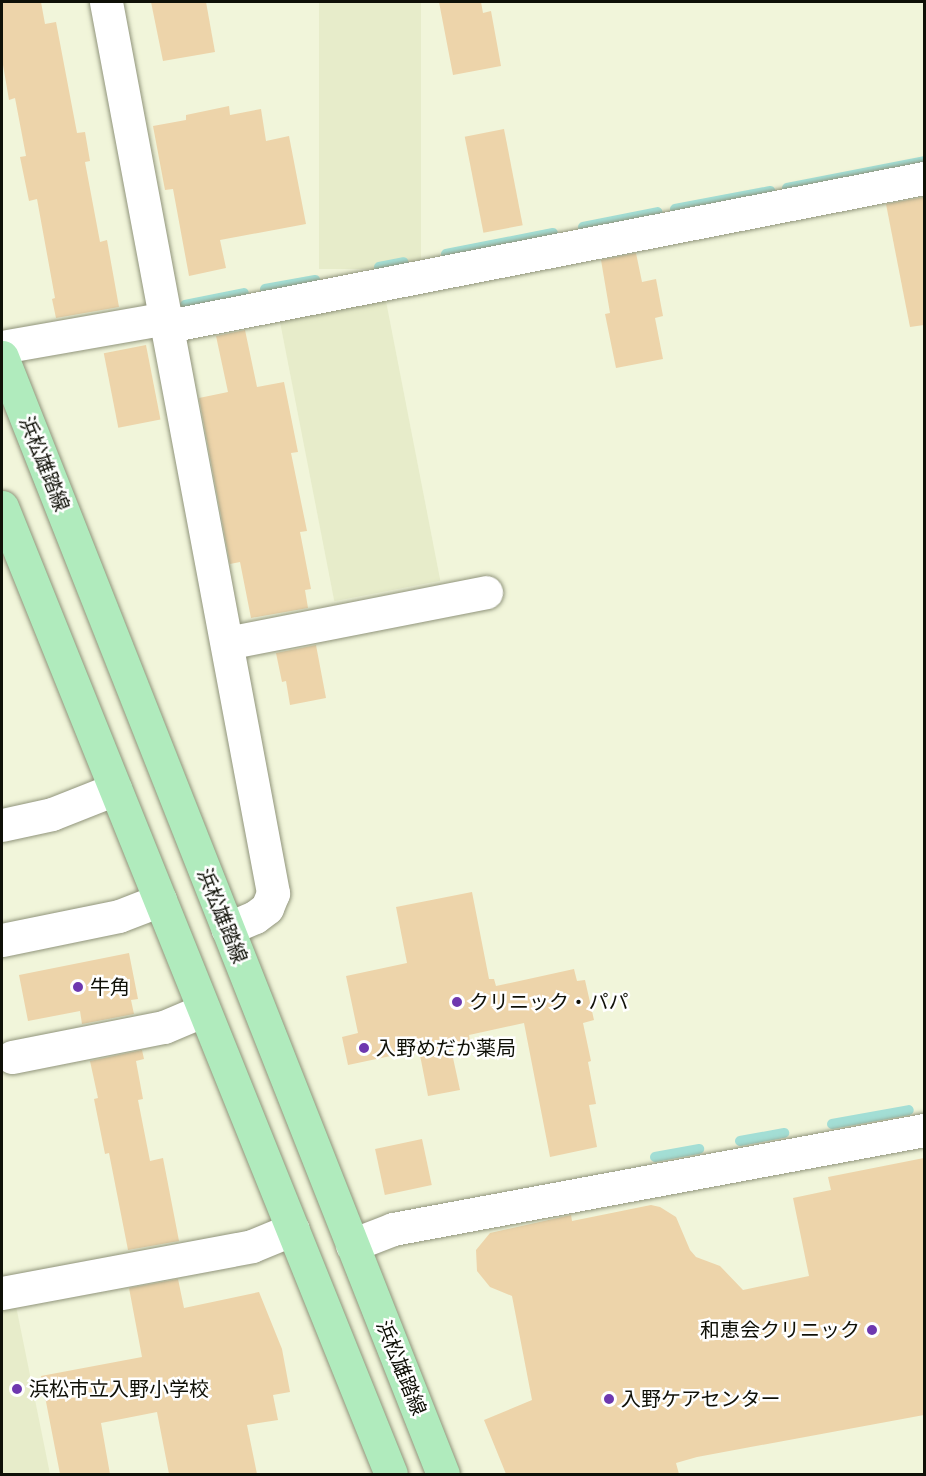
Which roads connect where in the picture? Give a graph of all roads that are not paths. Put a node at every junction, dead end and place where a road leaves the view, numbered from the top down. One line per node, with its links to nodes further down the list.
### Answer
1 (106, 2): 3 (street)
2 (924, 178): 3 (street)
3 (167, 322): 4 (street); 8 (street)
4 (2, 347)
5 (2, 357): 12 (main road, 浜松雄踏線)
6 (2, 507): 9 (main road)
7 (486, 592): 8 (street)
8 (227, 643): 12 (street)
9 (115, 789): 10 (street); 11 (main road)
10 (2, 825)
11 (160, 900): 13 (street); 14 (main road)
12 (227, 929): 18 (main road, 浜松雄踏線)
13 (2, 940)
14 (204, 1010): 15 (street); 17 (main road)
15 (12, 1057)
16 (924, 1130): 18 (street)
17 (292, 1229): 19 (street); 20 (main road)
18 (352, 1245): 21 (main road, 浜松雄踏線)
19 (2, 1293)
20 (391, 1474)
21 (443, 1474)

